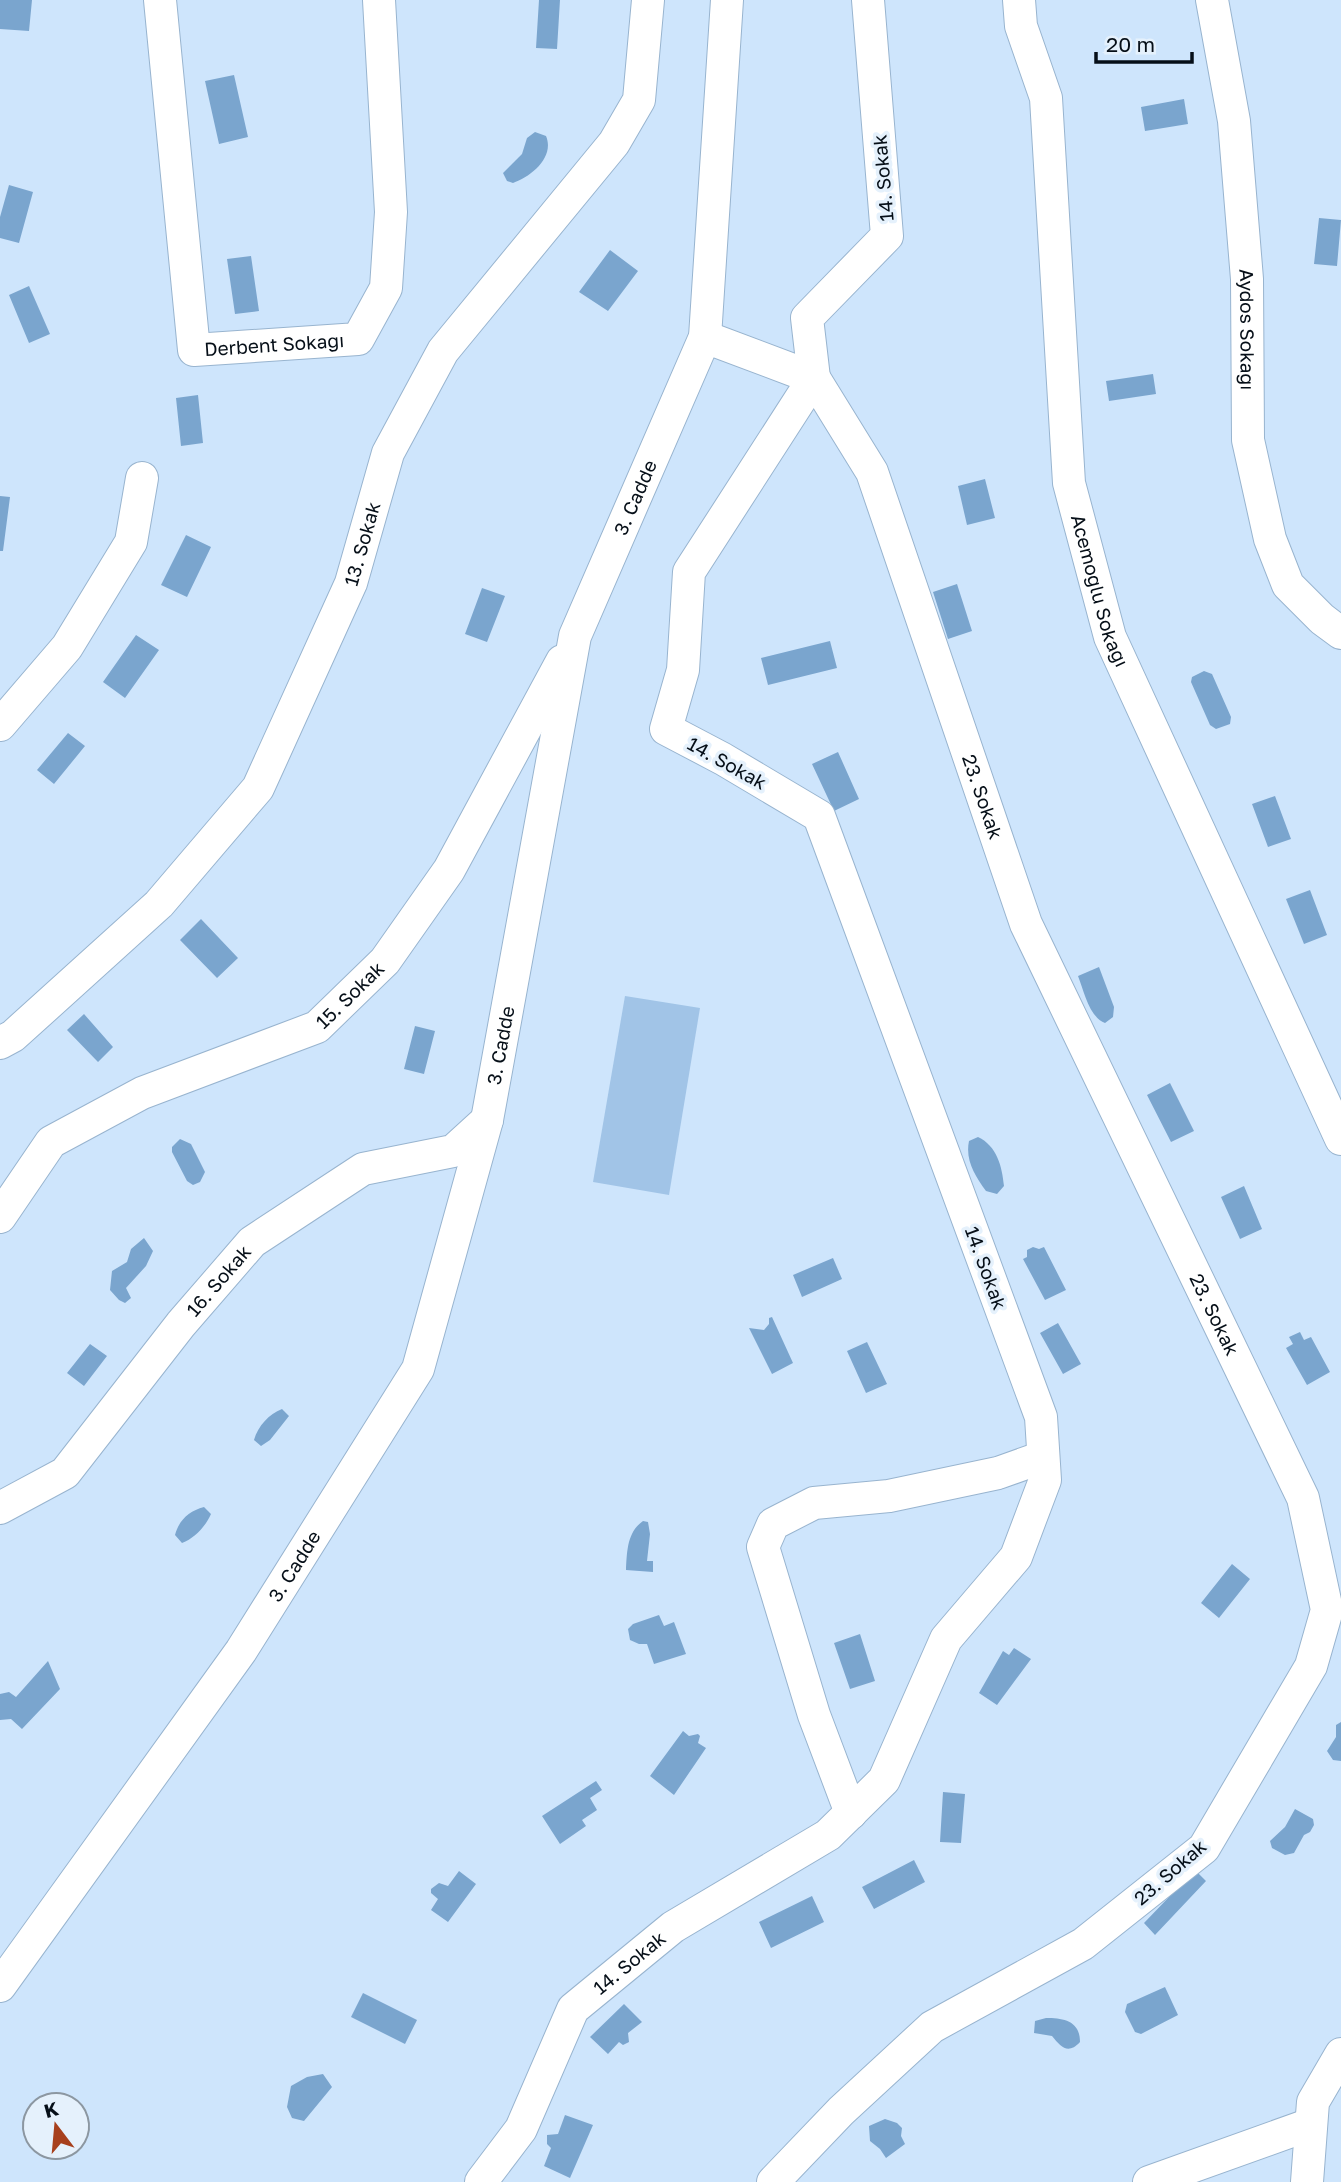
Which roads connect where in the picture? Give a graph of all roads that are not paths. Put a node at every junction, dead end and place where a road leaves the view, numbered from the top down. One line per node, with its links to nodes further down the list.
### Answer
1 (160, 0): 2 (street, Derbent Sokağı)
2 (379, 0)
3 (648, 0): 14 (street, 13. Sokak)
4 (727, 0): 8 (street, 3. Cadde)
5 (869, 0): 9 (street, 14. Sokak)
6 (1019, 0): 16 (street, Acemoğlu Sokağı)
7 (1212, 0): 11 (street, Aydos Sokağı)
8 (705, 337): 9 (street); 12 (street, 3. Cadde)
9 (814, 378): 18 (street, 14. Sokak); 25 (street, 23. Sokak)
10 (142, 478): 13 (street)
11 (1341, 633)
12 (575, 636): 15 (street, 3. Cadde); 17 (street, 15. Sokak)
13 (0, 725)
14 (0, 1043)
15 (487, 1120): 19 (street, 16. Sokak); 21 (street, 3. Cadde)
16 (1341, 1139)
17 (0, 1217)
18 (1043, 1457): 20 (street, 14. Sokak); 20 (street)
19 (0, 1508)
20 (851, 1812): 24 (street, 14. Sokak)
21 (0, 1986)
22 (1341, 2054): 23 (street)
23 (1311, 2124): 26 (street); 27 (street)
24 (481, 2182)
25 (774, 2182)
26 (1149, 2182)
27 (1307, 2182)

